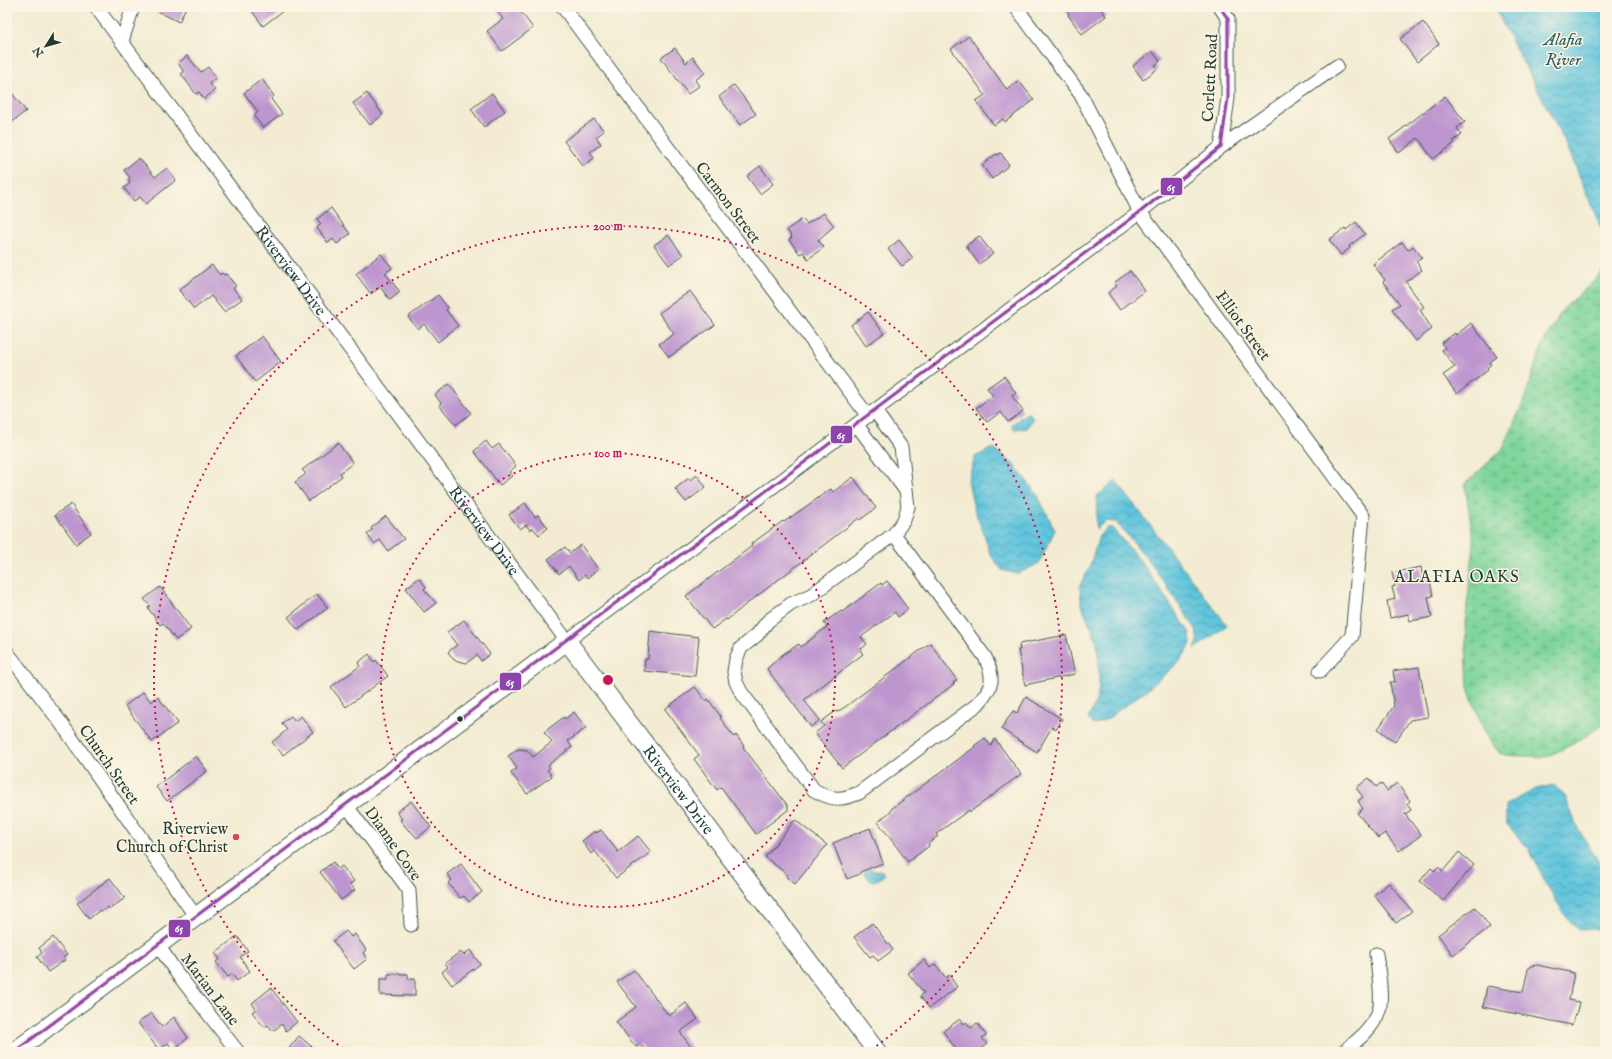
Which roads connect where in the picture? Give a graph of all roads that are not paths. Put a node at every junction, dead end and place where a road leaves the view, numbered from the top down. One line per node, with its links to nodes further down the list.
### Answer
1 (96, 7): 6 (street, Riverview Drive)
2 (133, 7): 6 (street)
3 (563, 7): 10 (street, Carmon Street)
4 (1016, 7): 9 (street, Elliot Street)
5 (1220, 7): 8 (street, Corlett Road)
6 (122, 41): 14 (street, Riverview Drive)
7 (1337, 66): 8 (street)
8 (1221, 147): 9 (street)
9 (1140, 212): 10 (street); 16 (street, Elliot Street)
10 (872, 414): 11 (street); 12 (street, Carmon Street)
11 (857, 425): 12 (street); 14 (street)
12 (906, 491): 13 (street, Carmon Street)
13 (894, 534): 13 (street)
14 (567, 640): 17 (street); 24 (street, Riverview Drive)
15 (7, 652): 18 (street, Church Street)
16 (1320, 671)
17 (346, 805): 18 (street); 19 (street, Dianne Cove)
18 (196, 917): 20 (street)
19 (411, 925)
20 (158, 945): 22 (street); 23 (street, Marian Lane)
21 (1376, 954): 25 (street)
22 (14, 1052)
23 (238, 1052)
24 (877, 1052)
25 (1343, 1052)

